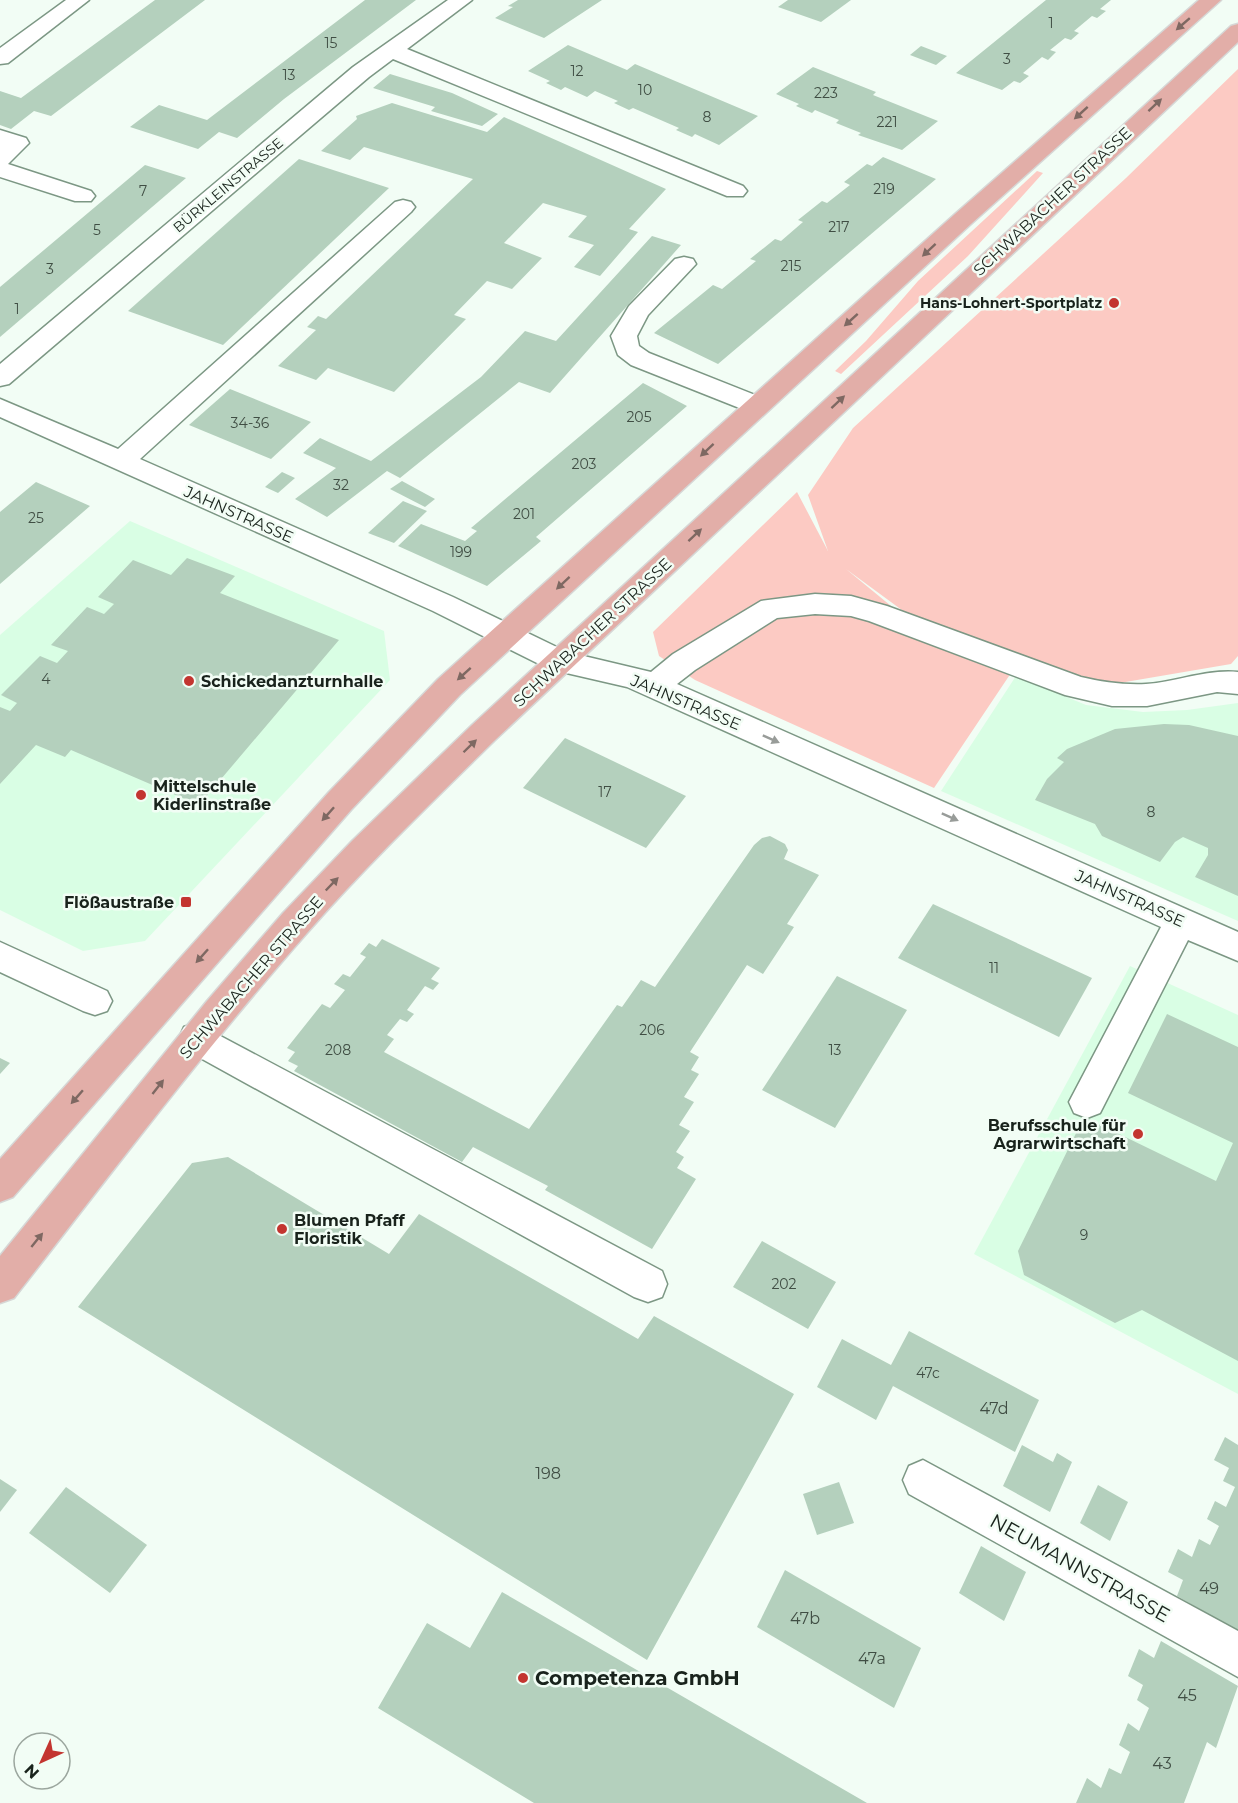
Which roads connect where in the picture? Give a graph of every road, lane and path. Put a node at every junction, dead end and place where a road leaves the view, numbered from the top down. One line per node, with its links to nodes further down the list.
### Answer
1 (79, 0): 5 (street)
2 (462, 0): 4 (street, BÜRKLEINSTRASSE)
3 (1219, 8): 14 (main road, SCHWABACHER STRASSE, one-way to 14); 18 (main road, SCHWABACHER STRASSE, one-way to 3)
4 (390, 50): 9 (street); 13 (street, BÜRKLEINSTRASSE)
5 (0, 58)
6 (0, 137): 7 (street)
7 (0, 159)
8 (0, 169): 10 (street)
9 (735, 191)
10 (83, 196)
11 (403, 207): 16 (street)
12 (684, 264): 14 (street)
13 (0, 378)
14 (756, 405): 17 (main road, SCHWABACHER STRASSE, one-way to 17)
15 (0, 407): 16 (street, JAHNSTRASSE)
16 (121, 461): 17 (street, JAHNSTRASSE)
17 (507, 634): 18 (street, JAHNSTRASSE); 27 (main road, SCHWABACHER STRASSE, one-way to 27)
18 (560, 660): 20 (street, JAHNSTRASSE); 25 (main road, SCHWABACHER STRASSE, one-way to 18)
19 (1238, 683): 20 (street)
20 (654, 686): 21 (street, JAHNSTRASSE, one-way to 21)
21 (1181, 921): 22 (street, JAHNSTRASSE); 26 (street)
22 (1238, 947)
23 (0, 956): 24 (street)
24 (95, 1001)
25 (196, 1038): 28 (street); 29 (main road, SCHWABACHER STRASSE, one-way to 25)
26 (1087, 1102)
27 (0, 1185)
28 (648, 1284)
29 (0, 1285)
30 (922, 1480): 31 (street, NEUMANNSTRASSE)
31 (1238, 1655)

